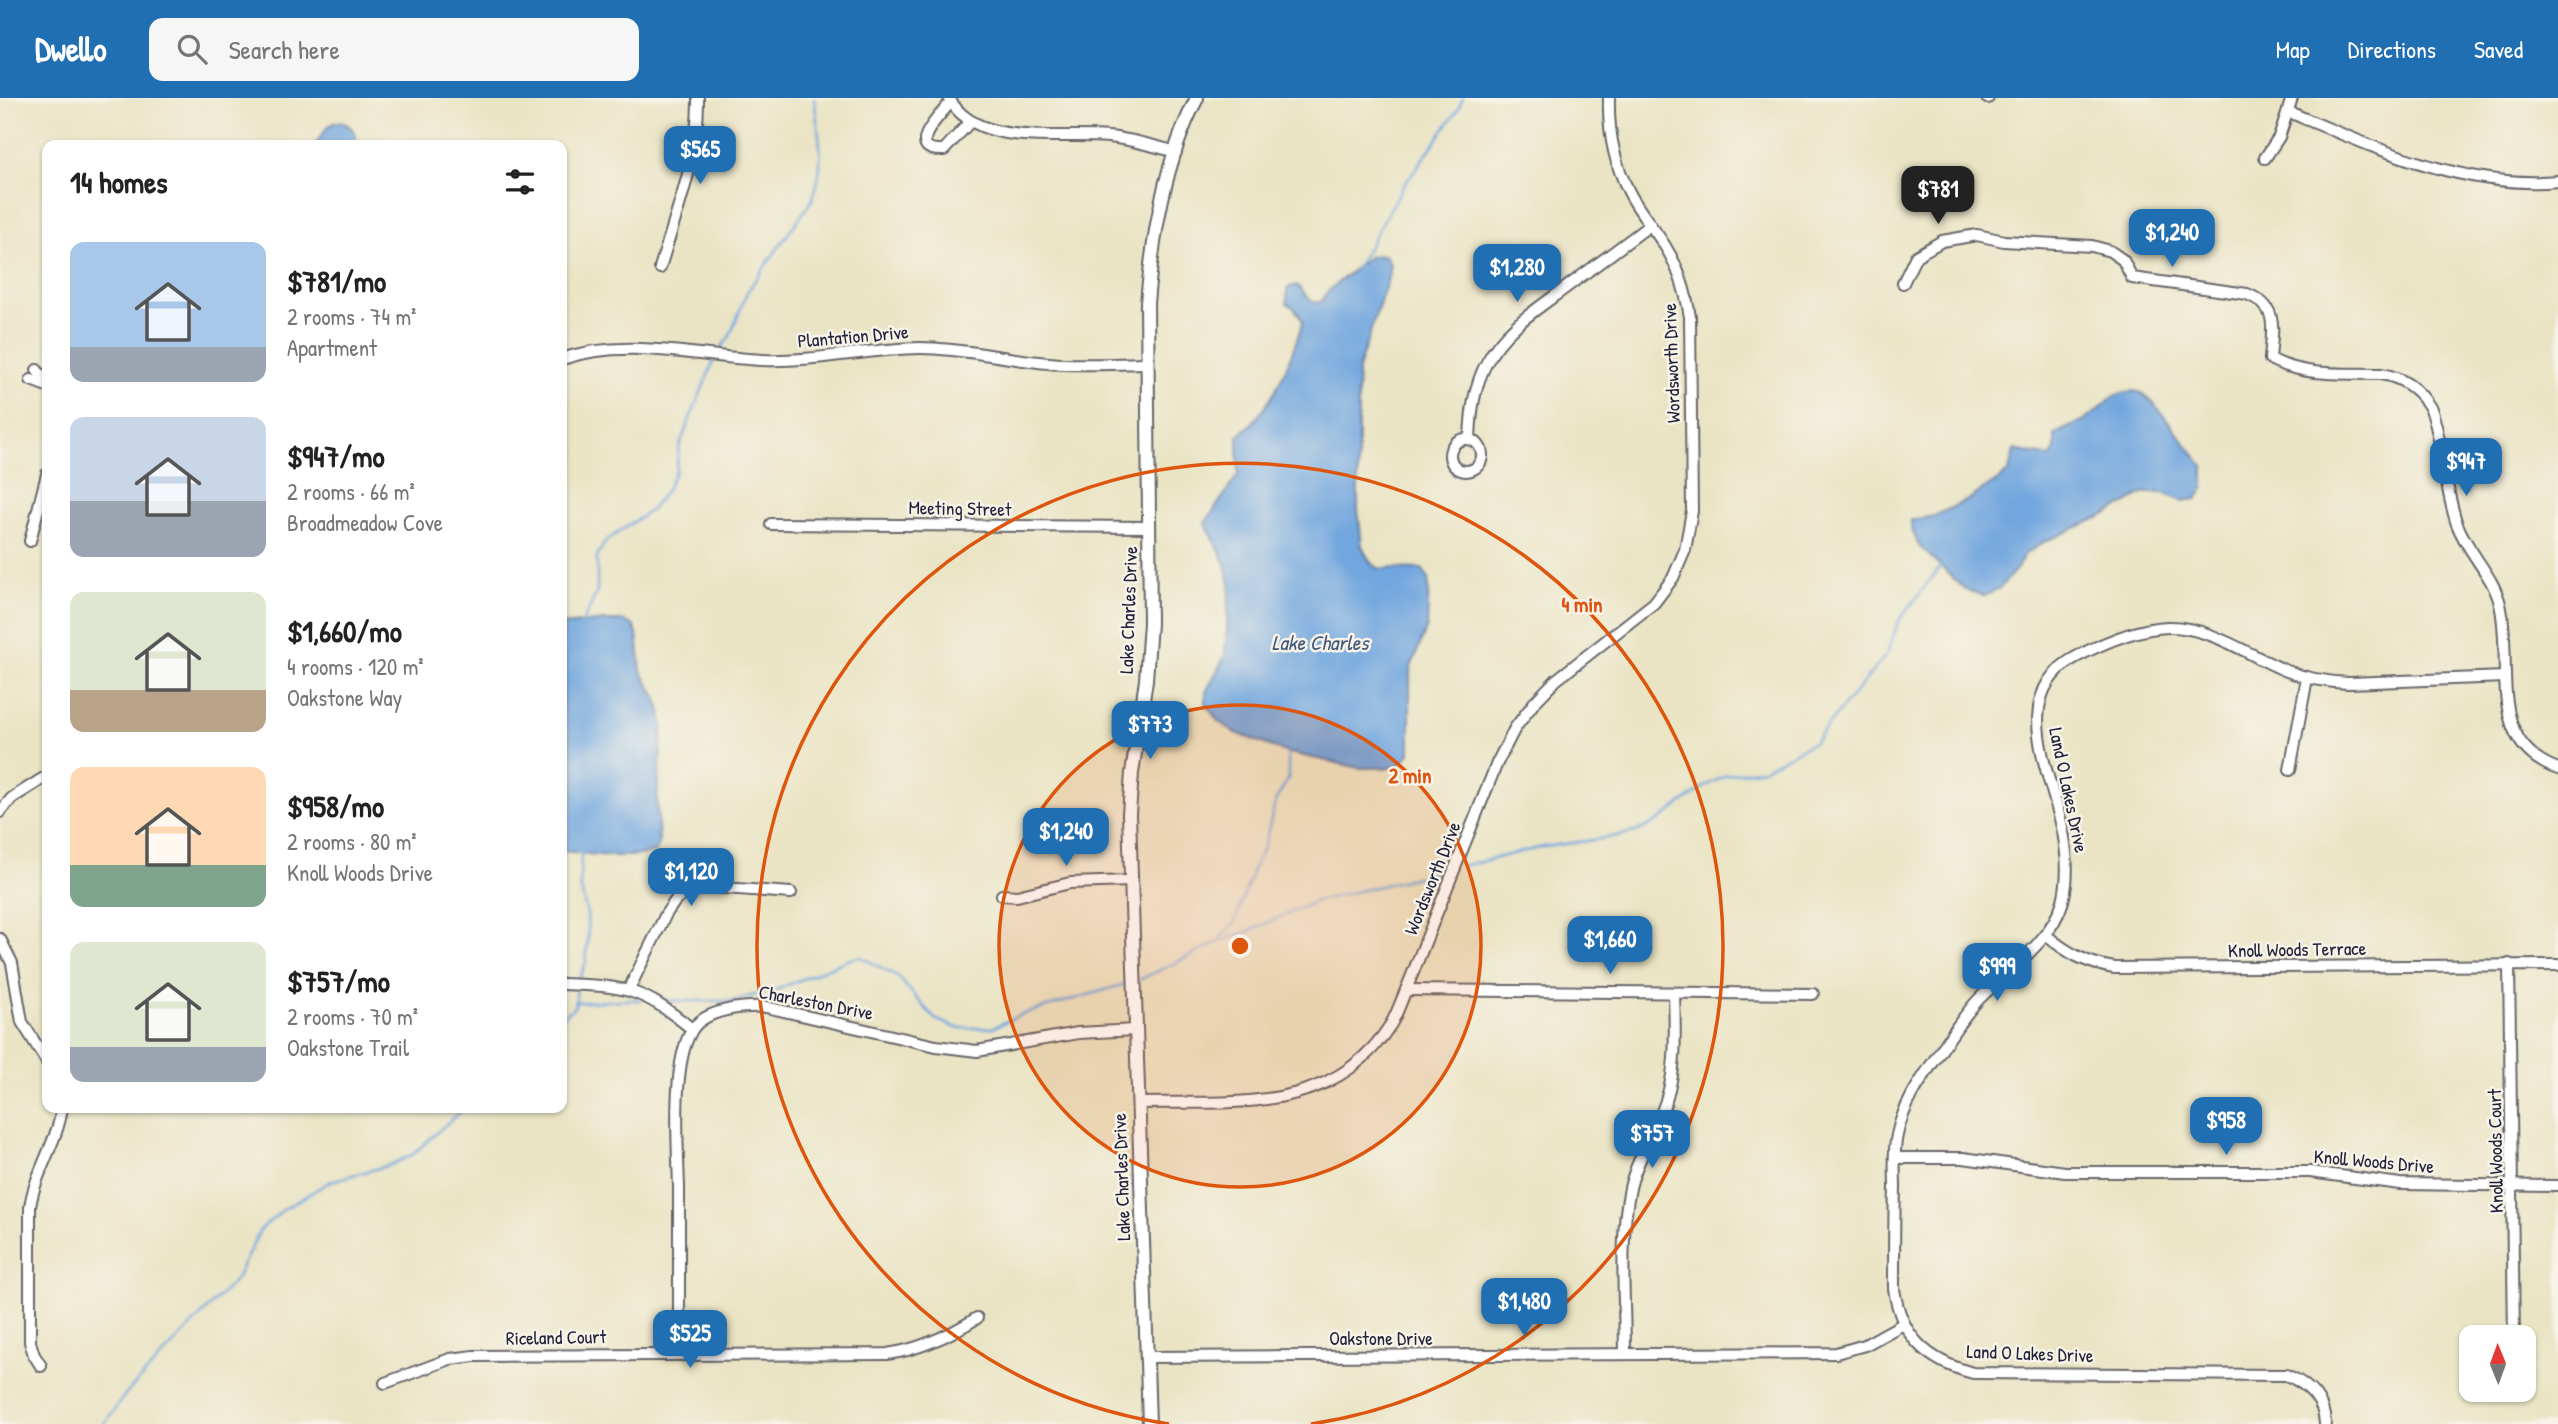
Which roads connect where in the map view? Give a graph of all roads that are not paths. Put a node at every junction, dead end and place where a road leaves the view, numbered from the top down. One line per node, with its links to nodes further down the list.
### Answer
1 (698, 98): 12 (street)
2 (1198, 98): 8 (street, Lake Charles Drive)
3 (1609, 98): 11 (street, Wordsworth Drive)
4 (2292, 98): 6 (street)
5 (950, 100): 7 (street); 7 (street)
6 (2289, 112): 9 (street); 10 (street)
7 (970, 121): 8 (street)
8 (1177, 152): 15 (street, Lake Charles Drive)
9 (2265, 158)
10 (2558, 181)
11 (1650, 225): 18 (street); 38 (street, Wordsworth Drive)
12 (660, 268)
13 (1903, 283): 23 (street)
14 (567, 358): 15 (street, Plantation Drive)
15 (1147, 363): 21 (street, Lake Charles Drive)
16 (34, 375): 17 (street)
17 (42, 381)
18 (1470, 439)
19 (42, 494): 22 (street)
20 (771, 524): 21 (street, Meeting Street)
21 (1150, 527): 29 (street, Lake Charles Drive)
22 (30, 541)
23 (2505, 677): 24 (street, Land O Lakes Drive); 25 (street)
24 (2307, 678): 26 (street); 32 (street, Land O Lakes Drive)
25 (2558, 769)
26 (2290, 770)
27 (42, 779): 28 (street)
28 (0, 812)
29 (1131, 881): 31 (street); 42 (street, Lake Charles Drive)
30 (791, 893): 37 (street)
31 (1002, 895)
32 (2046, 935): 34 (street, Knoll Woods Terrace); 46 (street, Land O Lakes Drive)
33 (0, 939): 43 (street)
34 (2510, 964): 35 (street, Knoll Woods Terrace); 47 (street, Knoll Woods Court)
35 (2558, 965)
36 (567, 984): 37 (street)
37 (629, 989): 41 (street)
38 (1406, 990): 39 (street); 44 (street, Wordsworth Drive)
39 (1674, 993): 40 (street); 52 (street)
40 (1813, 994)
41 (692, 1028): 42 (street, Charleston Drive); 53 (street)
42 (1136, 1030): 44 (street, Lake Charles Drive)
43 (42, 1054)
44 (1138, 1103): 54 (street, Lake Charles Drive)
45 (61, 1113): 55 (street)
46 (1895, 1158): 47 (street, Knoll Woods Drive); 50 (street, Land O Lakes Drive)
47 (2513, 1185): 48 (street, Knoll Woods Drive); 51 (street, Knoll Woods Court)
48 (2558, 1186)
49 (977, 1318): 53 (street, Riceland Court)
50 (1903, 1324): 52 (street, Oakstone Drive); 58 (street, Land O Lakes Drive)
51 (2514, 1325)
52 (1625, 1353): 54 (street, Oakstone Drive)
53 (679, 1354): 56 (street, Riceland Court)
54 (1147, 1357): 57 (street, Lake Charles Drive)
55 (41, 1366)
56 (385, 1382)
57 (1149, 1424)
58 (2325, 1424)

